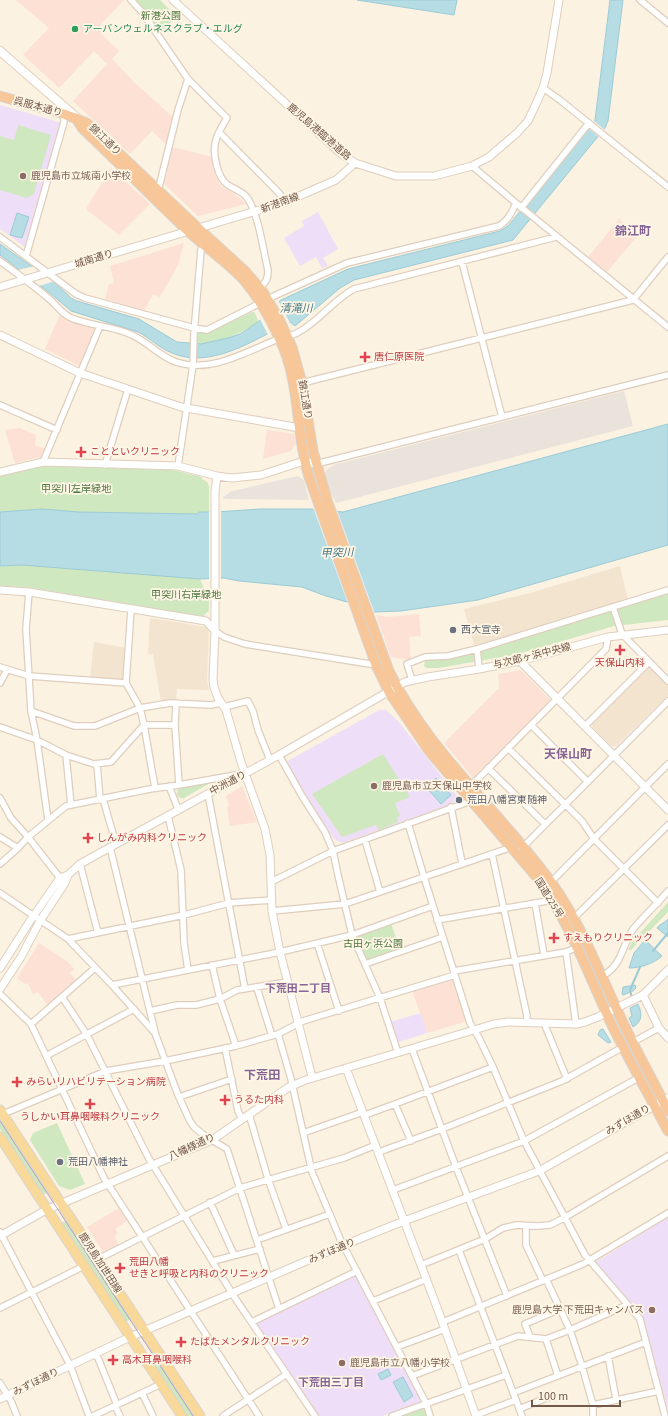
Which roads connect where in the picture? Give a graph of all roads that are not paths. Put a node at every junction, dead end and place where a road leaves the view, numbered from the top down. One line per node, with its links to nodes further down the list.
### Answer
1 (131, 0): 7 (street)
2 (173, 0): 14 (street, 鹿児島港臨港道路)
3 (559, 0): 8 (street, 鹿児島港臨港道路)
4 (640, 0): 5 (street)
5 (668, 23)
6 (0, 51): 11 (main road)
7 (188, 79): 13 (street); 17 (street)
8 (543, 88): 12 (street); 15 (street, 鹿児島港臨港道路)
9 (0, 96): 10 (highway, 呉服本通り)
10 (64, 114): 11 (highway, 呉服本通り); 26 (street)
11 (76, 118): 17 (highway, 錦江通り); 22 (highway, 錦江通り)
12 (589, 123): 16 (street); 20 (street)
13 (219, 132): 18 (street); 21 (street)
14 (355, 163): 15 (street, 鹿児島港臨港道路); 18 (street, 新港南線)
15 (472, 166): 19 (street)
16 (668, 187)
17 (158, 191): 22 (highway, 錦江通り)
18 (282, 203): 21 (street, 新港南線)
19 (516, 203): 20 (street); 35 (street)
20 (521, 208): 24 (street)
21 (253, 212): 22 (street, 新港南線); 33 (street)
22 (193, 230): 25 (highway, 錦江通り); 30 (street, 城南通り); 33 (highway, 錦江通り)
23 (0, 237): 26 (street)
24 (556, 237): 29 (street); 34 (street)
25 (205, 245): 35 (highway, 錦江通り); 38 (street)
26 (26, 256): 30 (street)
27 (668, 257): 34 (street)
28 (0, 261): 31 (street)
29 (462, 262): 39 (street); 41 (street)
30 (47, 273): 31 (street, 城南通り); 38 (street)
31 (26, 279): 32 (street, 城南通り); 36 (street)
32 (0, 287)
33 (260, 288): 35 (highway, 錦江通り)
34 (634, 300): 37 (street); 41 (street)
35 (265, 303): 38 (street); 39 (highway, 錦江通り)
36 (100, 326): 42 (street); 43 (street)
37 (668, 327)
38 (194, 328): 42 (street)
39 (282, 334): 42 (street); 45 (highway, 錦江通り); 50 (highway, 錦江通り)
40 (0, 335): 43 (street)
41 (482, 338): 45 (street); 49 (street)
42 (193, 362): 48 (street)
43 (80, 373): 46 (street); 51 (street)
44 (668, 375): 49 (street)
45 (302, 383): 54 (highway, 錦江通り)
46 (128, 389): 48 (street); 55 (street)
47 (0, 405): 51 (street)
48 (187, 409): 50 (street); 56 (street)
49 (502, 417): 54 (street)
50 (300, 428): 52 (highway, 錦江通り)
51 (57, 430): 53 (street)
52 (304, 461): 54 (street); 58 (street); 71 (highway, 錦江通り)
53 (43, 462): 55 (street); 57 (street)
54 (316, 464): 80 (highway, 錦江通り)
55 (105, 465): 56 (street)
56 (178, 466): 58 (street)
57 (0, 472)
58 (217, 476): 65 (street)
59 (0, 590): 61 (street)
60 (668, 590): 62 (street)
61 (29, 592): 63 (street); 75 (street)
62 (614, 607): 66 (street); 68 (street)
63 (131, 609): 65 (street); 79 (street)
64 (668, 630): 66 (street, 与次郎ヶ浜中央線)
65 (215, 631): 71 (street); 84 (street)
66 (622, 634): 67 (street, 与次郎ヶ浜中央線); 70 (street)
67 (608, 637): 69 (street, 与次郎ヶ浜中央線); 81 (street)
68 (476, 649): 73 (street); 76 (street)
69 (520, 661): 73 (street, 与次郎ヶ浜中央線); 81 (street)
70 (649, 662): 77 (street); 90 (street)
71 (376, 665): 80 (highway, 錦江通り)
72 (0, 667): 74 (street)
73 (478, 669): 76 (street, 与次郎ヶ浜中央線)
74 (7, 670): 75 (street); 78 (street)
75 (29, 676): 79 (street); 86 (street)
76 (412, 680): 80 (street, 与次郎ヶ浜中央線)
77 (668, 681)
78 (0, 683)
79 (126, 683): 85 (street)
80 (393, 690): 95 (street, 中洲通り); 105 (highway, 国道225号); 111 (highway, 国道225号)
81 (557, 699): 89 (street); 90 (street)
82 (668, 701): 96 (street)
83 (176, 703): 84 (street); 85 (street); 88 (street)
84 (223, 705): 97 (street); 101 (street)
85 (140, 708): 86 (street); 87 (street)
86 (31, 711): 92 (street)
87 (144, 725): 88 (street); 98 (street); 107 (street)
88 (175, 725): 103 (street)
89 (531, 725): 93 (street); 102 (street)
90 (585, 726): 96 (street)
91 (0, 727): 92 (street)
92 (37, 740): 94 (street); 118 (street)
93 (508, 748): 100 (street); 112 (street)
94 (66, 755): 98 (street); 113 (street)
95 (279, 755): 97 (street, 中洲通り); 130 (street)
96 (614, 756): 102 (street); 106 (street)
97 (270, 760): 101 (street, 中洲通り)
98 (97, 764): 110 (street)
99 (668, 764): 106 (street)
100 (488, 768): 105 (street); 120 (street)
101 (245, 773): 103 (street); 108 (street, 中洲通り); 138 (street)
102 (588, 782): 112 (street)
103 (179, 785): 104 (street)
104 (169, 786): 107 (street); 115 (street)
105 (471, 786): 128 (highway, 国道225号)
106 (645, 787): 116 (street); 124 (street)
107 (155, 788): 110 (street)
108 (208, 794): 115 (street, 中洲通り); 146 (street)
109 (0, 798): 123 (street)
110 (102, 800): 113 (street); 126 (street)
111 (471, 801): 114 (street); 127 (highway, 国道225号)
112 (565, 804): 120 (street); 124 (street)
113 (71, 805): 118 (street)
114 (451, 807): 119 (street); 132 (street)
115 (178, 809): 117 (street, 中洲通り)
116 (668, 810)
117 (168, 816): 126 (street, 中洲通り); 152 (street)
118 (48, 820): 123 (street)
119 (408, 823): 125 (street); 137 (street)
120 (545, 824): 128 (street)
121 (668, 824): 135 (street)
122 (0, 837): 129 (street)
123 (28, 837): 129 (street); 136 (street)
124 (594, 839): 135 (street); 139 (street)
125 (365, 840): 130 (street); 141 (street)
126 (113, 845): 134 (street, 中洲通り); 156 (street)
127 (510, 847): 128 (street); 131 (street); 144 (highway, 国道225号)
128 (523, 847): 139 (highway, 国道225号)
129 (18, 848): 133 (street)
130 (333, 851): 138 (street); 148 (street)
131 (492, 854): 132 (street); 150 (street)
132 (462, 863): 137 (street)
133 (0, 864)
134 (80, 864): 136 (street, 中洲通り); 157 (street)
135 (624, 869): 145 (street); 153 (street)
136 (64, 876): 154 (street, 中洲通り)
137 (424, 877): 141 (street); 149 (street)
138 (271, 882): 143 (street)
139 (551, 882): 153 (highway, 国道225号)
140 (668, 891): 145 (street)
141 (380, 892): 148 (street)
142 (0, 893): 154 (street)
143 (272, 900): 146 (street); 151 (street)
144 (553, 900): 147 (street); 162 (highway, 国道225号)
145 (658, 902): 177 (street)
146 (229, 903): 152 (street); 168 (street)
147 (535, 903): 150 (street); 166 (street)
148 (345, 904): 151 (street); 158 (street)
149 (434, 906): 155 (street); 158 (street)
150 (504, 908): 155 (street); 169 (street)
151 (272, 911): 164 (street)
152 (184, 914): 156 (street); 174 (street)
153 (574, 918): 177 (highway, 国道225号)
154 (37, 919): 160 (street); 163 (street, 中洲通り); 167 (street, 中洲通り)
155 (437, 920): 159 (street)
156 (130, 926): 157 (street); 180 (street)
157 (98, 933): 160 (street)
158 (352, 935): 161 (street); 170 (street)
159 (443, 937): 170 (street); 176 (street)
160 (68, 939): 173 (street)
161 (317, 943): 164 (street); 194 (street)
162 (578, 947): 165 (street); 195 (highway, 国道225号)
163 (11, 950): 167 (street); 172 (street, 中洲通り)
164 (280, 952): 168 (street); 181 (street)
165 (566, 952): 166 (street); 200 (street)
166 (544, 954): 169 (street)
167 (21, 957): 184 (street, 中洲通り)
168 (240, 960): 171 (street); 185 (street)
169 (515, 960): 176 (street); 196 (street)
170 (365, 964): 189 (street)
171 (212, 965): 174 (street); 190 (street)
172 (0, 968)
173 (95, 968): 182 (street); 188 (street)
174 (188, 970): 180 (street)
175 (668, 970): 179 (street)
176 (455, 973): 189 (street); 202 (street)
177 (601, 976): 192 (highway, 国道225号)
178 (668, 977): 179 (street)
179 (659, 978): 187 (street)
180 (142, 979): 182 (street); 193 (street)
181 (288, 982): 183 (street); 199 (street)
182 (112, 985): 191 (street)
183 (257, 988): 185 (street); 205 (street)
184 (0, 989)
185 (245, 989): 190 (street)
186 (0, 994): 198 (street)
187 (643, 994): 192 (street); 201 (street)
188 (62, 997): 198 (street); 204 (street)
189 (380, 998): 194 (street); 212 (street)
190 (220, 999): 193 (street); 209 (street)
191 (134, 1009): 203 (street); 204 (street)
192 (619, 1009): 195 (street); 207 (highway, 国道225号)
193 (150, 1011): 203 (street)
194 (339, 1011): 199 (street)
195 (608, 1017): 200 (street); 208 (highway, 国道225号)
196 (526, 1023): 197 (street, 八幡様通り); 202 (street, 八幡様通り)
197 (544, 1023): 200 (street, 八幡様通り); 220 (street)
198 (30, 1024): 213 (street)
199 (298, 1024): 205 (street); 218 (street)
200 (576, 1024)
201 (659, 1028): 206 (street); 207 (street)
202 (474, 1029): 211 (street, 八幡様通り); 215 (street)
203 (155, 1033): 214 (street)
204 (87, 1035): 213 (street); 217 (street)
205 (275, 1035): 209 (street); 222 (street)
206 (668, 1038)
207 (632, 1040): 226 (highway, 国道225号)
208 (622, 1045): 219 (highway, 国道225号); 220 (street)
209 (236, 1046): 210 (street)
210 (225, 1048): 214 (street); 221 (street)
211 (412, 1049): 212 (street, 八幡様通り); 224 (street)
212 (398, 1053): 216 (street, 八幡様通り)
213 (46, 1056): 223 (street)
214 (165, 1061): 217 (street); 225 (street)
215 (493, 1067): 224 (street); 227 (street)
216 (346, 1068): 218 (street, 八幡様通り); 232 (street)
217 (106, 1071): 223 (street); 244 (street)
218 (312, 1077): 222 (street, 八幡様通り)
219 (640, 1077): 229 (highway, 国道225号); 241 (street)
220 (567, 1078): 227 (street)
221 (232, 1079): 225 (street); 234 (street)
222 (292, 1086): 233 (street, 八幡様通り); 237 (street)
223 (62, 1089): 231 (street); 249 (street)
224 (428, 1092): 228 (street); 235 (street)
225 (179, 1097): 239 (street)
226 (665, 1099): 229 (street, みずほ通り); 230 (highway, 国道225号)
227 (508, 1103): 235 (street); 241 (street)
228 (395, 1104): 232 (street); 240 (street)
229 (654, 1105): 236 (highway, 国道225号); 247 (street, みずほ通り)
230 (668, 1111)
231 (1, 1112): 254 (main road, 鹿児島加世田線)
232 (364, 1113): 237 (street); 242 (street)
233 (249, 1114): 234 (street, 八幡様通り); 248 (street)
234 (242, 1119): 239 (street, 八幡様通り)
235 (442, 1129): 240 (street); 246 (street)
236 (668, 1132)
237 (303, 1133): 245 (street)
238 (0, 1137): 255 (main road, 鹿児島加世田線)
239 (212, 1140): 244 (street, 八幡様通り); 250 (street)
240 (411, 1140): 242 (street)
241 (524, 1141): 246 (street); 247 (street)
242 (377, 1149): 245 (street); 251 (street)
243 (668, 1156): 259 (street)
244 (153, 1165): 249 (street, 八幡様通り); 258 (street)
245 (311, 1167): 248 (street); 257 (street)
246 (456, 1167): 251 (street); 252 (street)
247 (539, 1171): 252 (street, みずほ通り); 259 (street)
248 (268, 1179): 250 (street); 262 (street)
249 (108, 1184): 254 (street, 八幡様通り); 264 (street)
250 (240, 1188): 253 (street); 266 (street)
251 (393, 1190): 260 (street)
252 (468, 1198): 260 (street, みずほ通り); 265 (street)
253 (210, 1202): 258 (street); 270 (street)
254 (61, 1204): 255 (street, 八幡様通り); 271 (main road, 鹿児島加世田線)
255 (46, 1210): 263 (street, 八幡様通り); 275 (main road, 鹿児島加世田線)
256 (668, 1213): 272 (street)
257 (330, 1214): 262 (street); 267 (street)
258 (184, 1215): 264 (street); 273 (street)
259 (564, 1218): 261 (street); 272 (street)
260 (404, 1221): 267 (street, みずほ通り); 274 (street)
261 (526, 1226): 265 (street); 279 (street)
262 (286, 1229): 266 (street)
263 (1, 1234): 280 (street)
264 (141, 1236): 271 (street); 289 (street)
265 (485, 1239): 269 (street); 282 (street)
266 (257, 1240): 268 (street)
267 (344, 1245): 276 (street); 277 (street, みずほ通り)
268 (260, 1249): 270 (street); 277 (street)
269 (459, 1250): 274 (street); 285 (street)
270 (234, 1255): 273 (street)
271 (98, 1259): 292 (main road, 鹿児島加世田線)
272 (589, 1260): 279 (street); 284 (street)
273 (213, 1261): 281 (street)
274 (421, 1265): 278 (street)
275 (84, 1266): 280 (street); 294 (main road, 鹿児島加世田線)
276 (357, 1271): 283 (street); 287 (street)
277 (269, 1278): 281 (street, みずほ通り); 287 (street)
278 (427, 1279): 283 (street); 291 (street)
279 (544, 1280): 282 (street); 288 (street)
280 (32, 1293): 286 (street); 303 (street)
281 (232, 1293): 289 (street, みずほ通り); 290 (street)
282 (507, 1296): 285 (street)
283 (373, 1301): 299 (street)
284 (627, 1305): 293 (street); 297 (street)
285 (480, 1307): 291 (street); 298 (street)
286 (0, 1308)
287 (279, 1309): 290 (street)
288 (560, 1309): 293 (street); 295 (street)
289 (190, 1311): 292 (street, みずほ通り); 319 (street)
290 (252, 1322): 305 (street)
291 (444, 1326): 299 (street); 302 (street)
292 (144, 1330): 294 (street, みずほ通り); 332 (main road, 鹿児島加世田線)
293 (570, 1330): 296 (street); 304 (street)
294 (130, 1336): 300 (street, みずほ通り); 310 (main road, 鹿児島加世田線)
295 (530, 1337): 296 (street); 298 (street)
296 (546, 1339): 308 (street)
297 (646, 1342): 301 (street); 312 (street)
298 (495, 1345): 302 (street); 306 (street)
299 (397, 1347): 307 (street)
300 (94, 1354): 303 (street, みずほ通り); 322 (street)
301 (608, 1356): 304 (street); 318 (street)
302 (457, 1360): 307 (street); 311 (street)
303 (70, 1365): 315 (street, みずほ通り); 327 (street)
304 (582, 1366): 308 (street); 323 (street)
305 (287, 1374): 319 (street); 335 (street)
306 (506, 1375): 311 (street); 314 (street)
307 (412, 1376): 321 (street)
308 (558, 1376): 314 (street)
309 (0, 1383): 315 (street)
310 (161, 1384): 313 (street); 331 (main road, 鹿児島加世田線)
311 (467, 1389): 321 (street); 325 (street)
312 (659, 1391): 318 (street); 340 (street)
313 (142, 1393): 322 (street); 330 (street)
314 (513, 1393): 320 (street)
315 (8, 1395): 317 (street, みずほ通り); 326 (street)
316 (549, 1397): 324 (street)
317 (0, 1399)
318 (616, 1399): 323 (street)
319 (248, 1400): 333 (street); 334 (street)
320 (516, 1400): 324 (street); 325 (street)
321 (426, 1403): 336 (street); 337 (street)
322 (116, 1405): 328 (street); 329 (street)
323 (593, 1405): 339 (street)
324 (520, 1409): 338 (street)
325 (476, 1415)
326 (17, 1416)
327 (88, 1416)
328 (93, 1416)
329 (120, 1416)
330 (153, 1416)
331 (182, 1416)
332 (200, 1416)
333 (223, 1416)
334 (259, 1416)
335 (315, 1416)
336 (392, 1416)
337 (430, 1416)
338 (522, 1416)
339 (593, 1416)
340 (665, 1416)

